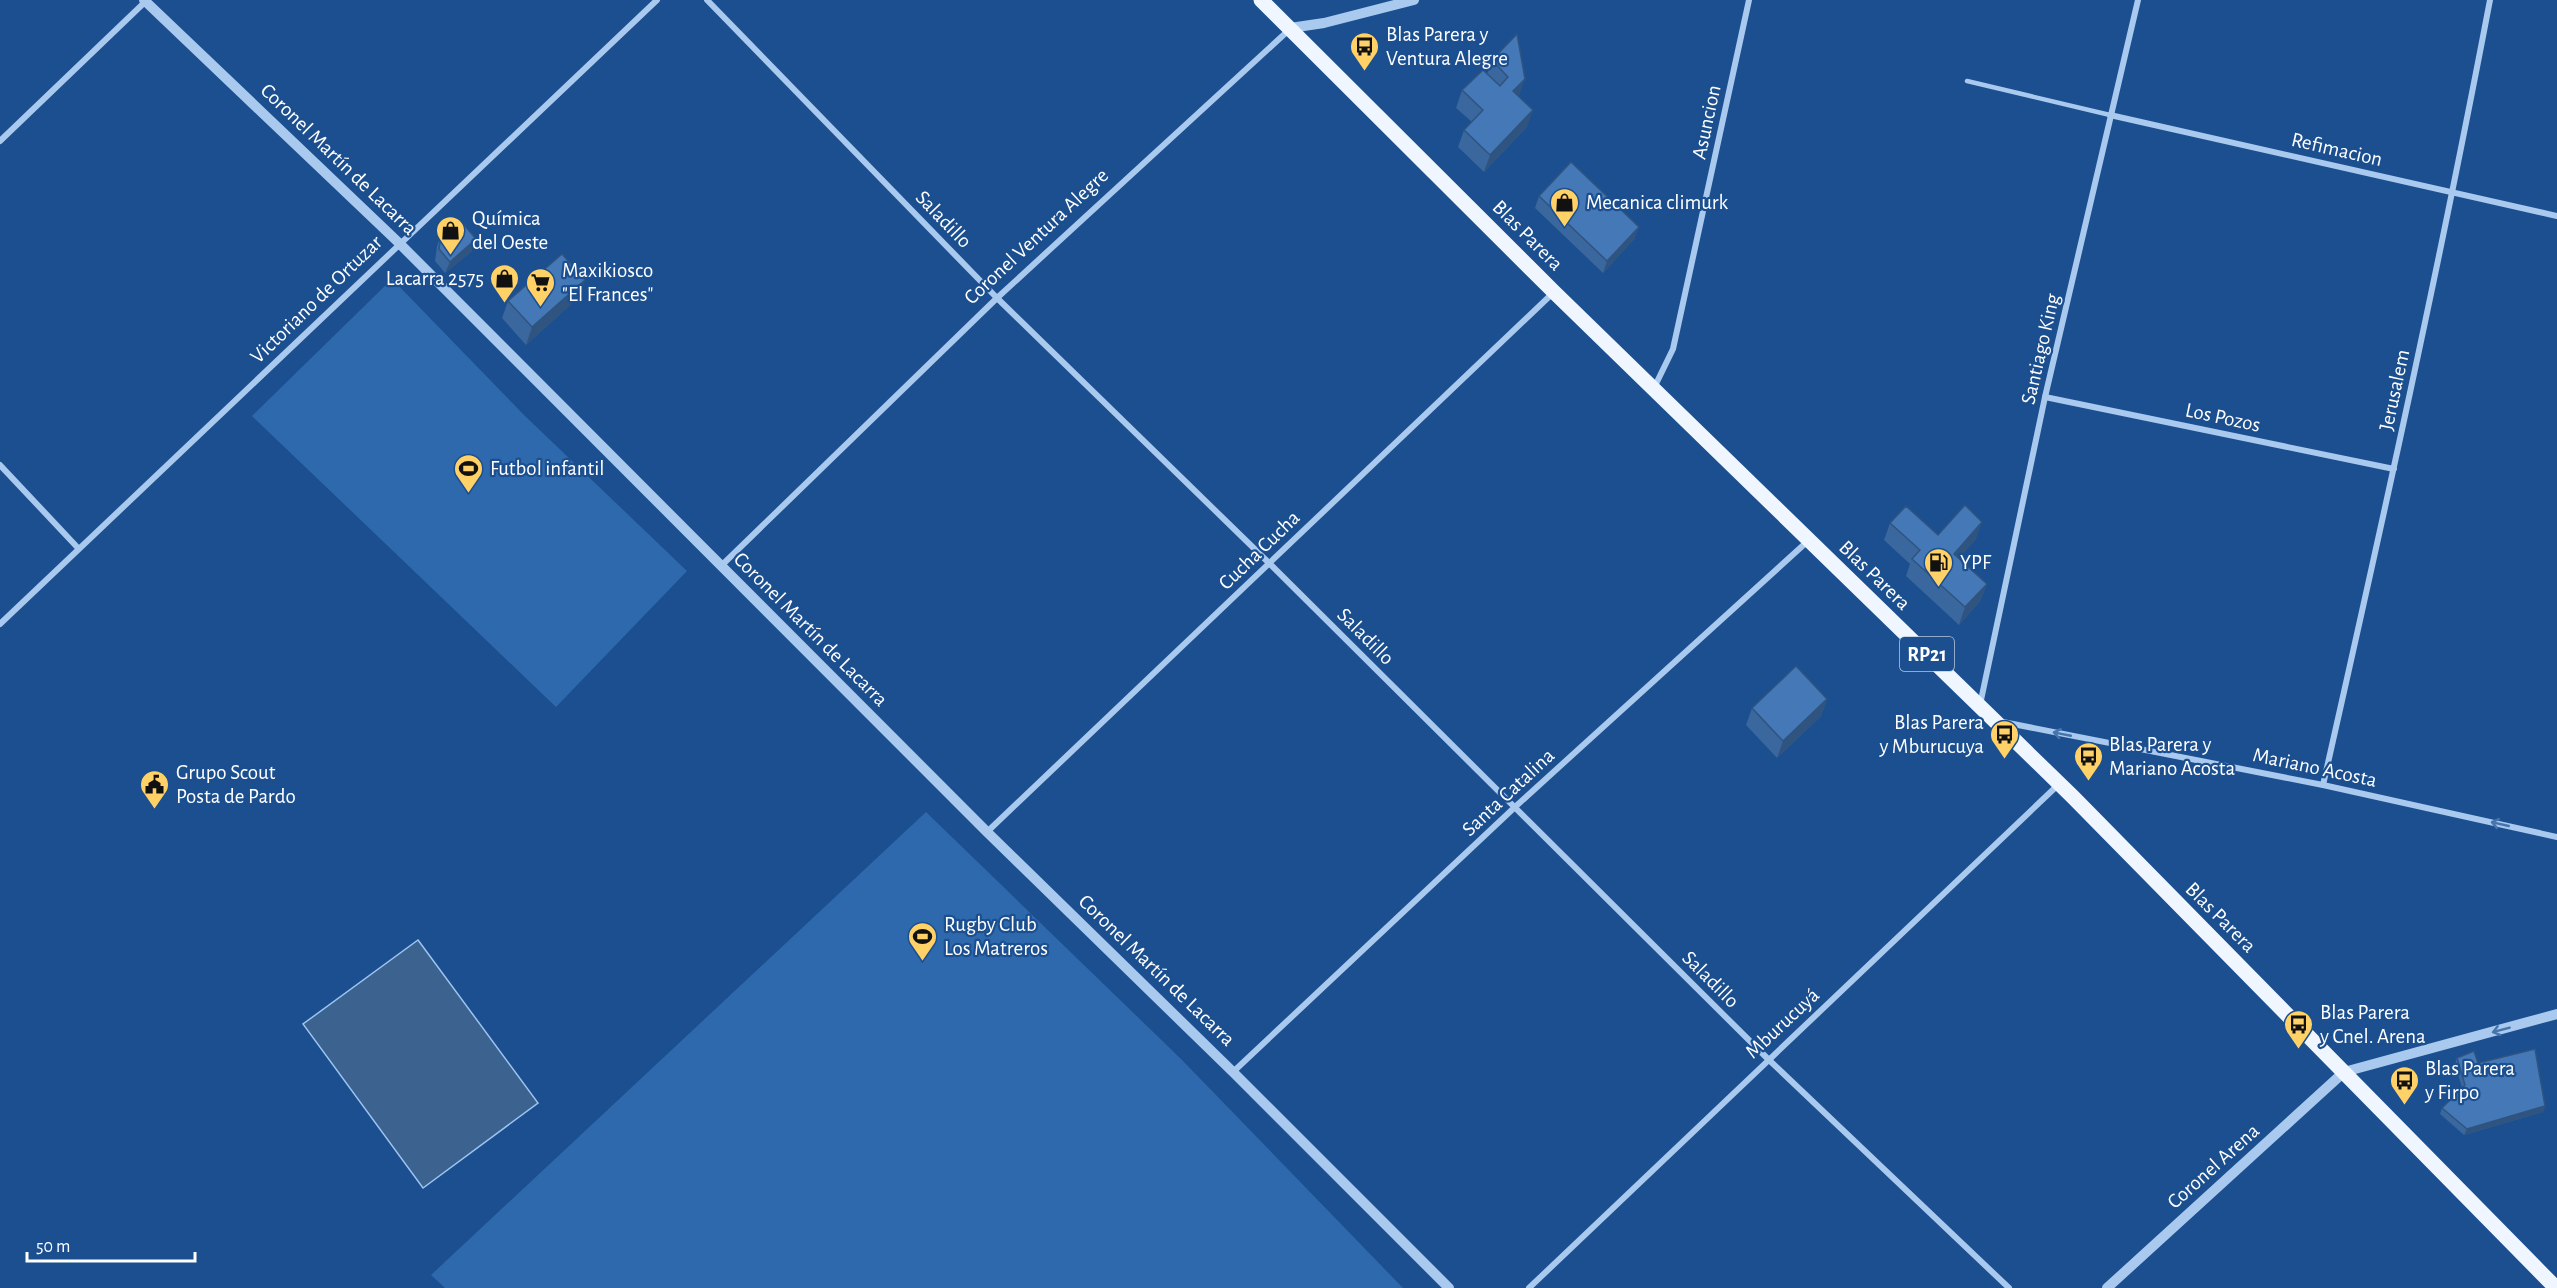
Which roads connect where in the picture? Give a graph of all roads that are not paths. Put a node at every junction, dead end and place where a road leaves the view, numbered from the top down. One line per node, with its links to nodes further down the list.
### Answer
1 (146, 0): 12 (street); 15 (street, Coronel Martín de Lacarra)
2 (657, 0): 15 (street, Victoriano de Ortuzar)
3 (707, 0): 17 (street, Saladillo)
4 (1261, 0): 9 (main road, Blas Parera / RP21)
5 (1414, 0): 9 (street)
6 (1749, 0): 18 (street, Asuncion)
7 (2138, 0): 11 (street, Santiago King)
8 (2490, 0): 13 (street, Jerusalem)
9 (1290, 28): 16 (main road, Blas Parera / RP21); 17 (street, Coronel Ventura Alegre)
10 (1967, 81): 11 (lane)
11 (2110, 115): 13 (street, Refimacion); 19 (street, Santiago King)
12 (0, 141)
13 (2453, 192): 14 (street, Refimacion); 21 (street, Jerusalem)
14 (2557, 216)
15 (399, 243): 23 (street, Victoriano de Ortuzar); 25 (street, Coronel Martín de Lacarra)
16 (1554, 292): 18 (main road, Blas Parera / RP21); 24 (street, Cucha Cucha)
17 (997, 298): 24 (street, Saladillo); 25 (street, Coronel Ventura Alegre)
18 (1654, 388): 22 (main road, Blas Parera / RP21)
19 (2045, 398): 21 (street, Los Pozos); 27 (street, Santiago King)
20 (0, 465): 23 (street)
21 (2394, 469): 30 (street, Jerusalem)
22 (1809, 540): 27 (main road, Blas Parera / RP21); 31 (street, Santa Catalina)
23 (78, 548): 26 (street, Victoriano de Ortuzar)
24 (1269, 563): 31 (street, Saladillo); 32 (street, Cucha Cucha)
25 (721, 566): 32 (street, Coronel Martín de Lacarra)
26 (0, 624)
27 (1980, 706): 28 (main road, Blas Parera / RP21)
28 (1995, 721): 29 (main road, Blas Parera / RP21); 30 (street, Mariano Acosta, one-way to 28)
29 (2059, 784): 35 (street, Mburucuyá); 37 (main road, Blas Parera / RP21)
30 (2323, 784): 33 (street, Mariano Acosta, one-way to 30)
31 (1515, 807): 35 (street, Saladillo); 36 (street, Santa Catalina)
32 (987, 832): 36 (street, Coronel Martín de Lacarra)
33 (2557, 837)
34 (2557, 1014): 37 (street, one-way to 37)
35 (1768, 1059): 39 (street, Mburucuyá); 40 (street, Saladillo)
36 (1233, 1072): 38 (street, Coronel Martín de Lacarra)
37 (2344, 1072): 41 (street, Coronel Arena); 42 (main road, Blas Parera / RP21)
38 (1449, 1288)
39 (1529, 1288)
40 (2009, 1288)
41 (2107, 1288)
42 (2556, 1288)

